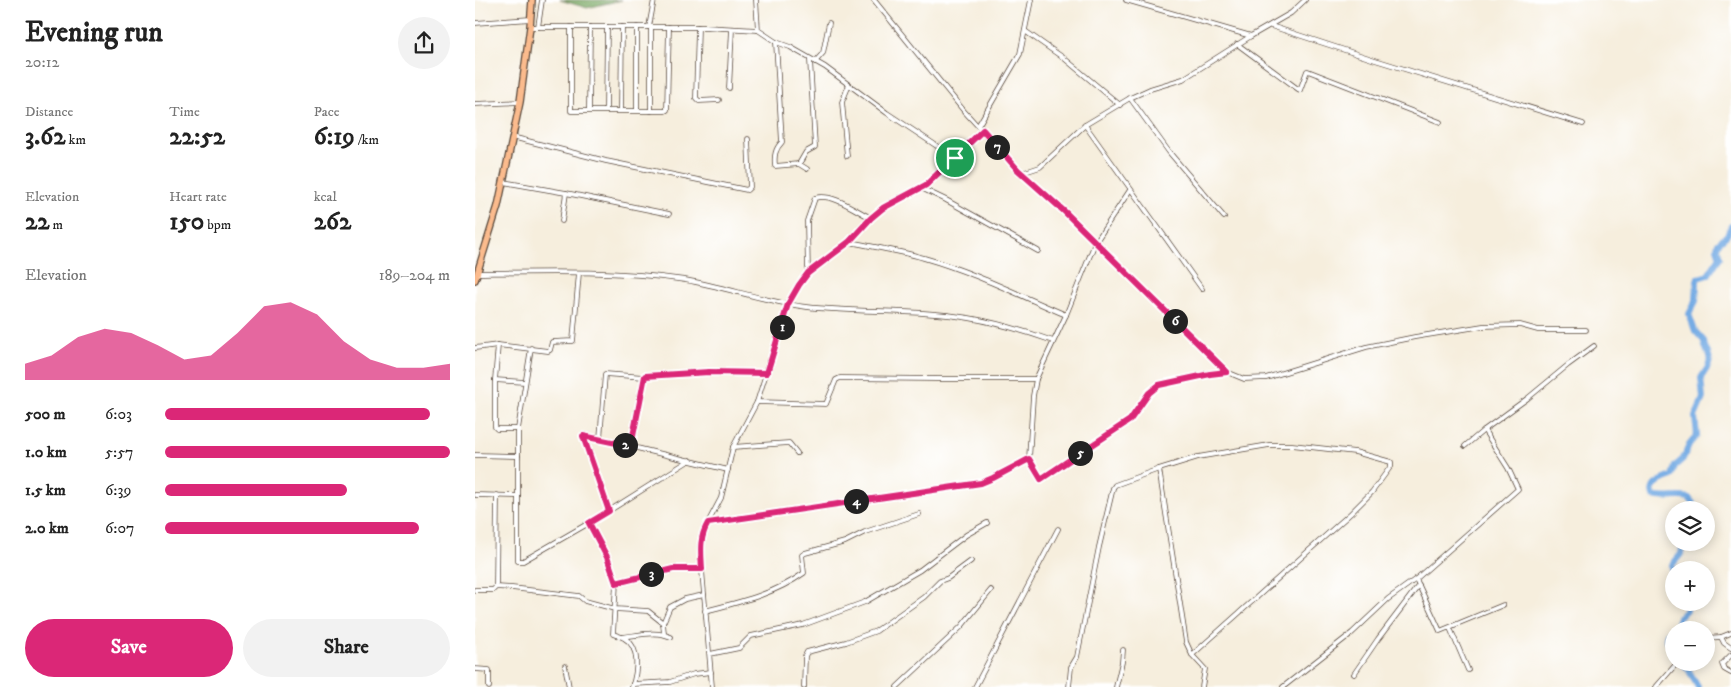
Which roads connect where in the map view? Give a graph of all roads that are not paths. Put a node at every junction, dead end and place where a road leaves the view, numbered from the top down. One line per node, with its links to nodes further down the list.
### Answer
1 (532, 0): 9 (main road)
2 (542, 0): 13 (street)
3 (654, 0): 19 (street)
4 (756, 0): 24 (street)
5 (874, 0): 45 (street)
6 (1031, 0): 25 (street)
7 (1126, 0): 26 (street)
8 (1305, 0): 12 (street)
9 (531, 19): 11 (street); 22 (main road)
10 (829, 23): 30 (street)
11 (475, 24)
12 (1271, 26): 26 (street); 44 (street)
13 (538, 27): 14 (street); 22 (street)
14 (571, 27): 15 (street); 38 (street)
15 (590, 27): 16 (street); 38 (street)
16 (607, 27): 17 (street); 39 (street)
17 (622, 27): 18 (street); 40 (street)
18 (637, 27): 19 (street); 41 (street)
19 (650, 27): 20 (street); 42 (street)
20 (669, 27): 21 (street); 42 (street)
21 (698, 27): 23 (street); 34 (street)
22 (530, 28): 35 (main road)
23 (732, 29): 24 (street); 32 (street)
24 (758, 30): 27 (street)
25 (1025, 31): 37 (street); 45 (street)
26 (1251, 36): 28 (street)
27 (776, 42): 29 (street); 52 (street)
28 (1237, 44): 33 (street); 43 (street)
29 (810, 60): 30 (street); 52 (street)
30 (815, 62): 31 (street)
31 (849, 85): 50 (street); 51 (street)
32 (729, 88)
33 (1130, 98): 37 (street); 60 (street)
34 (719, 100)
35 (521, 102): 36 (street); 48 (main road)
36 (475, 104)
37 (1120, 105): 46 (street)
38 (589, 110): 39 (street)
39 (606, 110): 40 (street)
40 (621, 110): 41 (street)
41 (637, 110): 42 (street)
42 (651, 111)
43 (1440, 122)
44 (1583, 124)
45 (978, 126): 47 (street)
46 (1085, 126): 54 (street); 57 (street)
47 (983, 130): 51 (street); 54 (street)
48 (512, 137): 49 (street); 55 (main road)
49 (748, 139)
50 (847, 156)
51 (955, 158): 56 (street)
52 (799, 164): 53 (street)
53 (807, 169)
54 (1022, 173): 64 (street)
55 (503, 182): 58 (street); 68 (main road)
56 (921, 188): 61 (street); 65 (street)
57 (1130, 190): 64 (street); 69 (street)
58 (566, 192): 59 (street); 62 (street)
59 (669, 214)
60 (1224, 217)
61 (871, 218): 63 (street); 67 (street)
62 (562, 221)
63 (849, 242): 67 (street); 71 (street)
64 (1095, 243): 71 (street); 78 (street)
65 (1038, 250)
66 (579, 273): 68 (street); 70 (street); 77 (street)
67 (808, 273): 70 (street)
68 (476, 275)
69 (1201, 289)
70 (788, 304): 73 (street); 79 (street)
71 (1066, 315): 73 (street)
72 (1585, 330): 78 (street)
73 (1053, 341): 81 (street)
74 (498, 345): 76 (street); 77 (street); 82 (street)
75 (1594, 346): 86 (street)
76 (475, 348)
77 (531, 348): 83 (street)
78 (1227, 372): 94 (street)
79 (767, 373): 80 (street); 84 (street)
80 (644, 377): 87 (street); 88 (street)
81 (1035, 378): 84 (street); 94 (street)
82 (495, 380): 83 (street); 85 (street)
83 (525, 382): 85 (street)
84 (757, 402): 90 (street)
85 (518, 430): 93 (street)
86 (1484, 430): 89 (street); 109 (street)
87 (600, 439): 88 (street); 101 (street)
88 (631, 446): 95 (street)
89 (1465, 446)
90 (733, 448): 91 (street); 97 (street)
91 (797, 453)
92 (475, 455): 93 (street)
93 (518, 456): 100 (street)
94 (1029, 459): 104 (street)
95 (690, 460): 97 (street); 101 (street)
96 (1159, 468): 130 (street); 130 (street); 146 (street)
97 (727, 470): 104 (street)
98 (475, 495): 99 (street)
99 (497, 495): 100 (street); 112 (street)
100 (518, 496): 103 (street)
101 (609, 511): 103 (street)
102 (919, 514): 118 (street)
103 (589, 523): 110 (street)
104 (708, 523): 108 (street)
105 (987, 523): 129 (street)
106 (1058, 529): 145 (street)
107 (971, 561): 143 (street)
108 (702, 569): 110 (street); 115 (street)
109 (1416, 579): 111 (street); 149 (street)
110 (616, 583): 117 (street)
111 (1419, 585): 120 (street); 138 (street)
112 (496, 587): 113 (street); 117 (street)
113 (475, 590)
114 (991, 590): 144 (street)
115 (704, 595): 118 (street); 119 (street)
116 (1503, 605): 120 (street)
117 (615, 609): 119 (street); 123 (street)
118 (705, 611): 129 (street)
119 (663, 623): 122 (street)
120 (1450, 628): 134 (street)
121 (1731, 633): 126 (street)
122 (664, 634): 123 (street); 124 (street)
123 (623, 637): 139 (street)
124 (671, 637)
125 (1715, 637): 126 (street)
126 (1721, 637): 127 (street)
127 (1731, 648)
128 (1123, 650): 147 (street)
129 (710, 654): 136 (street)
130 (1192, 655): 148 (street)
131 (1731, 655): 137 (street)
132 (565, 666): 141 (street)
133 (475, 669): 140 (street)
134 (1468, 670)
135 (1670, 671): 150 (street)
136 (711, 672): 139 (street); 142 (street)
137 (1731, 672)
138 (1354, 674)
139 (632, 686)
140 (489, 687)
141 (569, 687)
142 (712, 687)
143 (804, 687)
144 (897, 687)
145 (975, 687)
146 (1069, 687)
147 (1116, 687)
148 (1202, 687)
149 (1283, 687)
150 (1656, 687)

